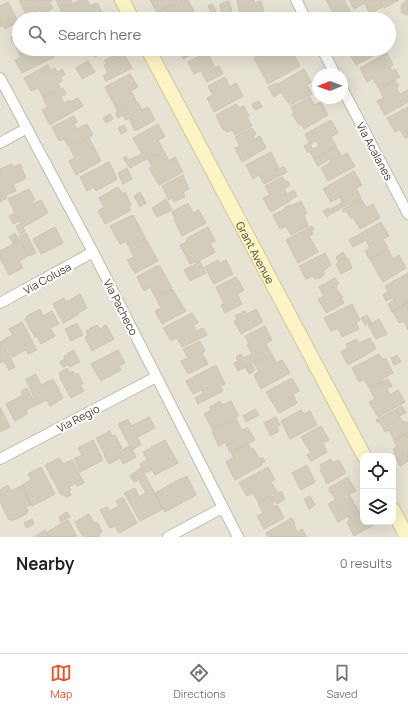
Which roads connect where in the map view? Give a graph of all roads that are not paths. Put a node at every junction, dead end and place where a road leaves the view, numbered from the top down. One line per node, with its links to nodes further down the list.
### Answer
1 (122, 0): 3 (main road)
2 (296, 0): 4 (street)
3 (128, 12)
4 (302, 12)
5 (152, 56): 16 (main road, Grant Avenue)
6 (326, 56): 7 (street)
7 (332, 68)
8 (0, 78): 10 (street, Via Pacheco)
9 (348, 99): 12 (street, Via Acalanes)
10 (27, 128): 11 (street); 13 (street, Via Pacheco)
11 (0, 143)
12 (408, 214)
13 (93, 252): 14 (street, Via Colusa); 15 (street, Via Pacheco)
14 (0, 303)
15 (156, 377): 17 (street, Via Regio); 18 (street, Via Pacheco)
16 (362, 453)
17 (0, 459)
18 (222, 508): 20 (street); 21 (street, Via Pacheco)
19 (396, 515): 22 (main road)
20 (168, 537)
21 (238, 537)
22 (408, 537)

